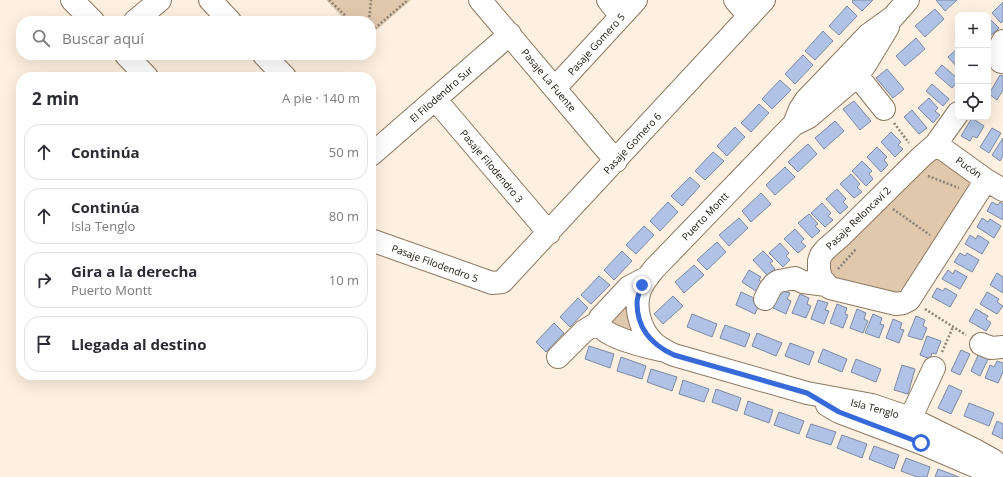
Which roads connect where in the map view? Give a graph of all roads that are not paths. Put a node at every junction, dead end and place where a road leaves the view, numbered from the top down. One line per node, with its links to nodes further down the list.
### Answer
1 (72, 0): 10 (street)
2 (160, 0): 11 (street)
3 (210, 0): 12 (street)
4 (480, 0): 14 (street, Pasaje La Fuente)
5 (636, 0): 9 (street, Pasaje Gomero 5)
6 (735, 0): 13 (street)
7 (764, 0): 13 (street, Pasaje Gomero 6)
8 (908, 0): 19 (street, Puerto Montt)
9 (614, 8): 22 (street, Pasaje Gomero 5)
10 (88, 16)
11 (141, 16)
12 (225, 16)
13 (749, 16): 28 (street, Pasaje Gomero 6)
14 (510, 34): 22 (street, Pasaje La Fuente); 23 (street, El Filodendro Sur)
15 (1003, 41): 18 (street)
16 (131, 60): 20 (street)
17 (269, 60): 21 (street)
18 (997, 65)
19 (851, 68): 24 (street); 33 (street, Puerto Montt)
20 (142, 72)
21 (281, 72)
22 (555, 88): 28 (street, Pasaje La Fuente)
23 (435, 99): 26 (street, El Filodendro Sur); 30 (street, Pasaje Filodendro 3)
24 (884, 109)
25 (955, 117): 27 (street, Pasaje Reloncaví 2)
26 (376, 151)
27 (926, 158): 29 (street, Pucón); 32 (street, Pasaje Reloncaví 2)
28 (616, 161): 30 (street, Pasaje Gomero 6)
29 (995, 185): 36 (street)
30 (549, 233): 35 (street, Pasaje Gomero 6)
31 (376, 242): 35 (street, Pasaje Filodendro 5)
32 (821, 255): 34 (street); 36 (street, Pasaje Reloncaví 2)
33 (648, 276): 38 (street, Puerto Montt); 39 (street)
34 (795, 278): 36 (street); 37 (street)
35 (499, 283)
36 (826, 284)
37 (765, 299)
38 (639, 317): 42 (street, Isla Tenglo)
39 (599, 322): 42 (street); 43 (street)
40 (981, 344): 41 (street)
41 (1003, 347)
42 (663, 350): 45 (street, Isla Tenglo)
43 (558, 357)
44 (934, 368): 45 (street)
45 (906, 427): 46 (street, Isla Tenglo); 47 (street)
46 (1003, 469)
47 (1003, 473)

